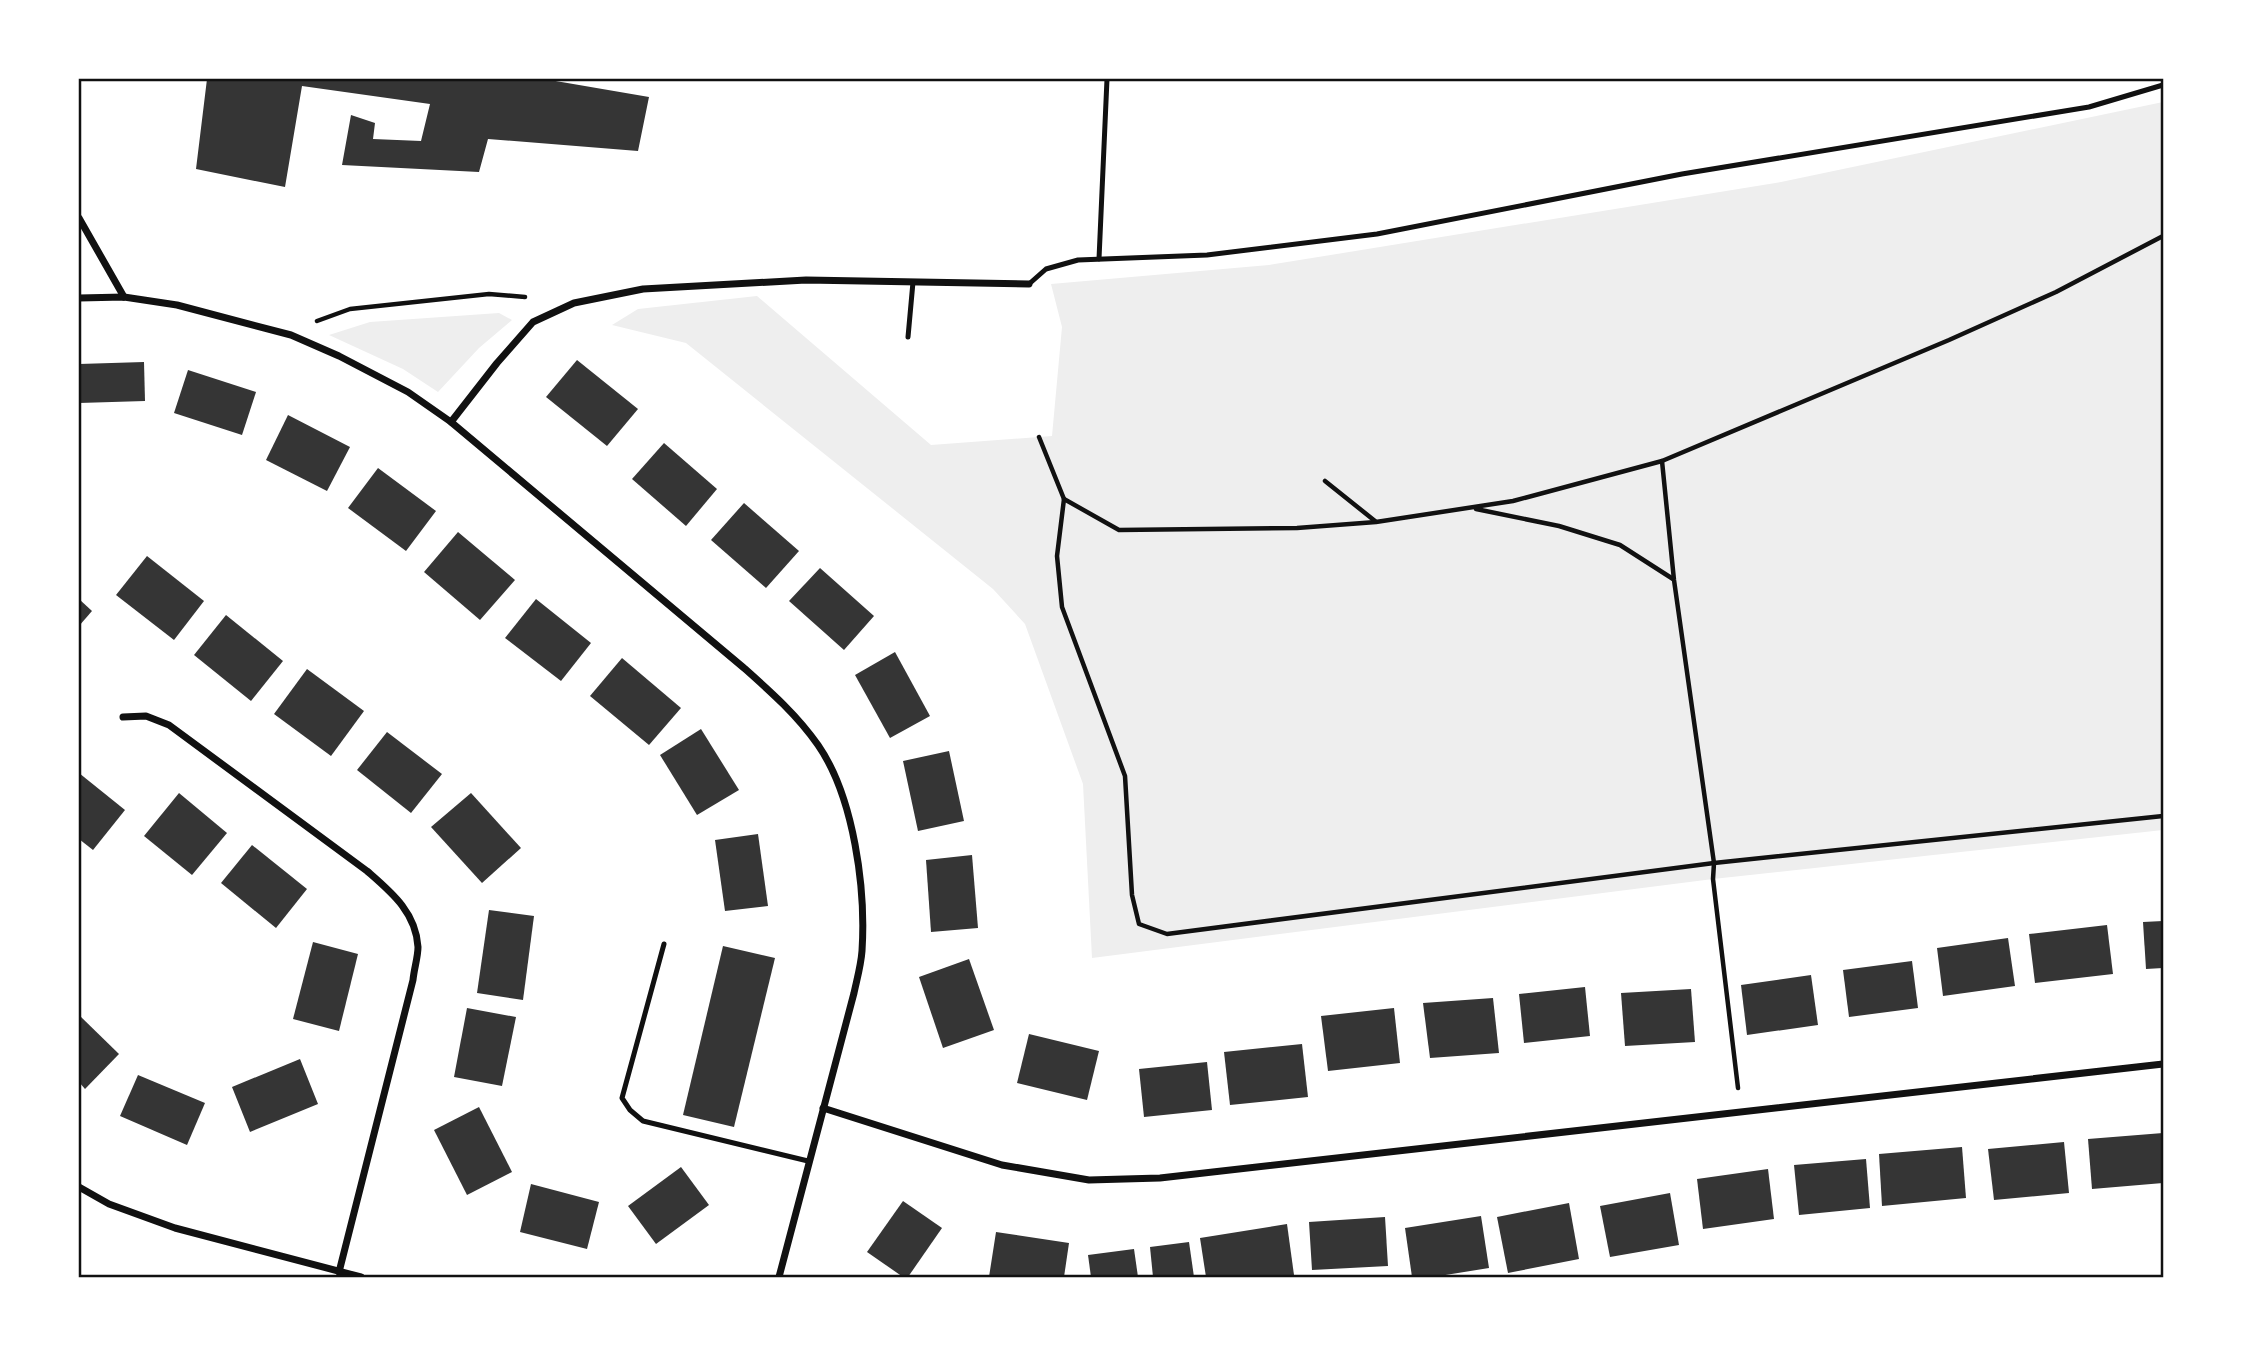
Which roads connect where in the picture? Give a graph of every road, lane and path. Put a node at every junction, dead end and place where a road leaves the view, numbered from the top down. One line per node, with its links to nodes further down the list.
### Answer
1 (1107, 79): 5 (lane)
2 (2163, 85): 5 (lane)
3 (79, 218): 8 (street)
4 (2163, 236): 15 (path)
5 (1099, 259): 7 (lane)
6 (913, 282): 7 (street); 10 (street); 12 (lane)
7 (1028, 284)
8 (124, 297): 9 (street); 11 (street)
9 (79, 298)
10 (561, 309): 11 (path); 13 (street)
11 (291, 335): 13 (street)
12 (908, 337)
13 (450, 422): 26 (street)
14 (1039, 437): 17 (path)
15 (1662, 461): 18 (path); 20 (path)
16 (1325, 481): 19 (path)
17 (1064, 499): 19 (path); 23 (path)
18 (1453, 509): 19 (path); 20 (path)
19 (1376, 522)
20 (1674, 580): 23 (path)
21 (123, 717): 30 (street)
22 (2163, 816): 23 (path)
23 (1714, 863): 27 (path)
24 (664, 944): 28 (lane)
25 (2163, 1064): 27 (street)
26 (823, 1108): 27 (street); 28 (street)
27 (1741, 1112)
28 (808, 1161): 32 (street)
29 (79, 1187): 30 (street)
30 (339, 1272): 31 (street)
31 (361, 1277)
32 (779, 1277)

